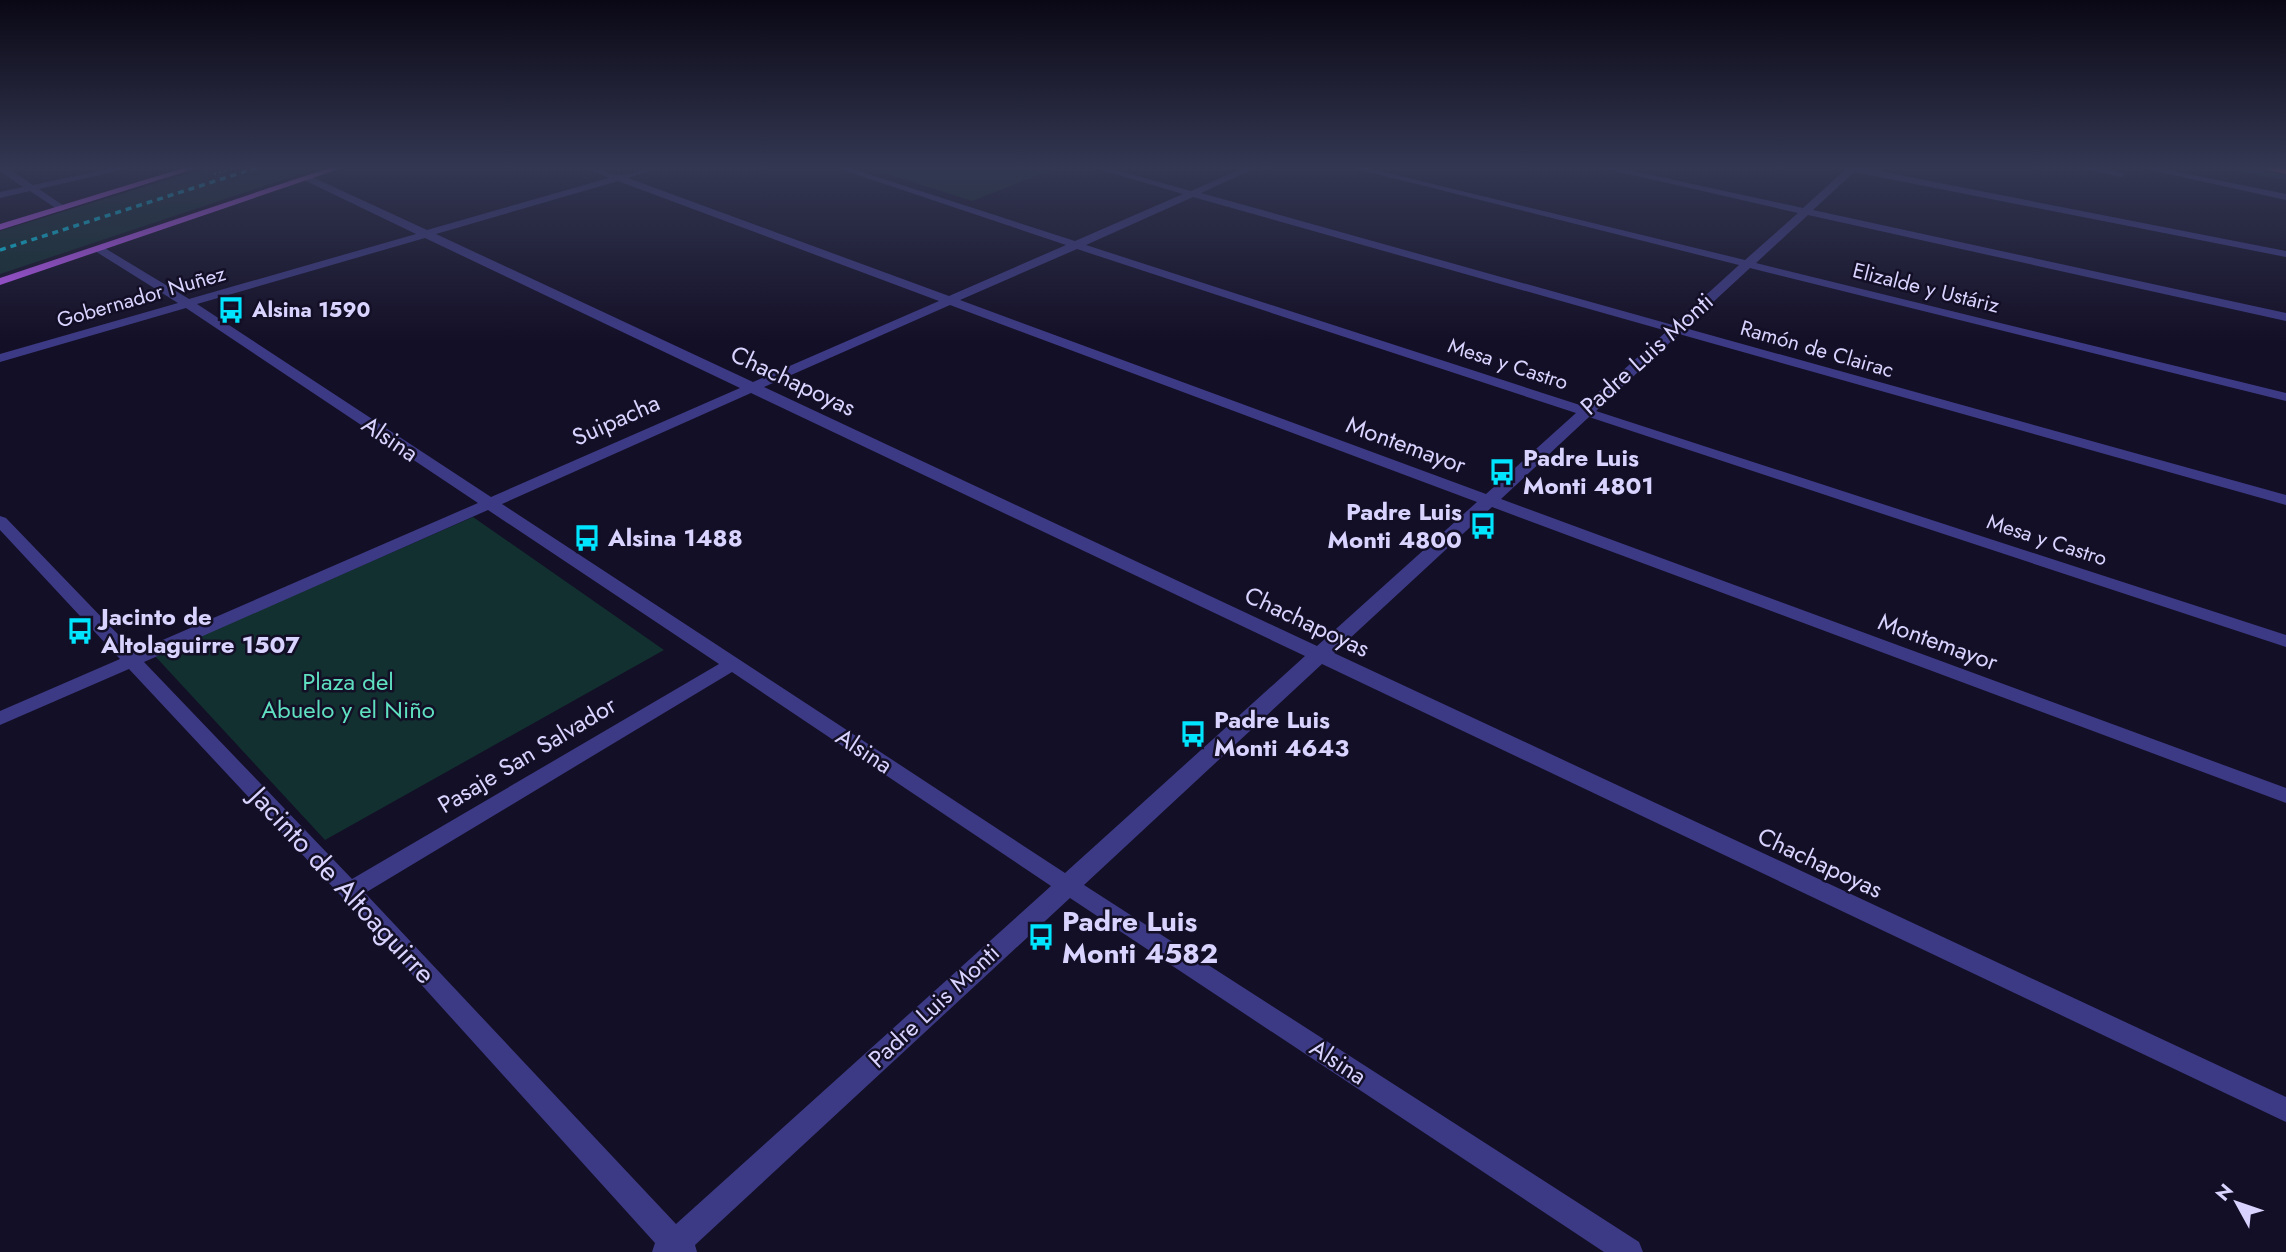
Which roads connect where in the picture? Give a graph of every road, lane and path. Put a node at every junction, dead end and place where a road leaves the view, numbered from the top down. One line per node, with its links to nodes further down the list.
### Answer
1 (168, 225): 14 (main road)
2 (407, 225): 12 (street, Chachapoyas)
3 (455, 225): 12 (street, Gobernador Nuñez)
4 (747, 225): 18 (street, Montemayor)
5 (1015, 225): 13 (street, Mesa y Castro)
6 (1119, 225): 13 (street, Suipacha)
7 (1304, 225): 21 (street, Ramón de Clairac)
8 (1593, 225): 16 (street, Elizalde y Ustáriz)
9 (1788, 225): 16 (street, Padre Luis Monti)
10 (1870, 225): 20 (street)
11 (2143, 225): 15 (street)
12 (425, 234): 19 (street, Gobernador Nuñez); 23 (street, Chachapoyas)
13 (1074, 245): 18 (street, Suipacha); 25 (street, Mesa y Castro)
14 (99, 249): 17 (main road); 19 (street, Alsina)
15 (2286, 254)
16 (1746, 263): 21 (street, Padre Luis Monti); 24 (street, Elizalde y Ustáriz)
17 (0, 282)
18 (949, 300): 23 (street, Suipacha); 26 (street, Montemayor)
19 (188, 304): 22 (street, Gobernador Nuñez); 28 (street, Alsina)
20 (2286, 317)
21 (1675, 329): 25 (street, Padre Luis Monti); 27 (street, Ramón de Clairac)
22 (0, 358)
23 (751, 388): 28 (street, Suipacha); 31 (street, Chachapoyas)
24 (2286, 397)
25 (1585, 410): 26 (street, Padre Luis Monti); 30 (street, Mesa y Castro)
26 (1488, 499): 31 (street, Padre Luis Monti); 35 (street, Montemayor)
27 (2286, 500)
28 (488, 504): 32 (street, Suipacha); 33 (street, Alsina)
29 (0, 521): 32 (street, Jacinto de Altoaguirre)
30 (2286, 641)
31 (1318, 655): 36 (street, Padre Luis Monti); 38 (street, Chachapoyas)
32 (132, 661): 34 (street, Suipacha); 37 (street, Jacinto de Altoaguirre)
33 (732, 664): 36 (street, Alsina); 37 (street, Pasaje San Salvador)
34 (0, 719)
35 (2286, 796)
36 (1067, 885): 39 (street, Padre Luis Monti); 40 (street, Alsina)
37 (350, 891): 39 (street, Jacinto de Altoaguirre)
38 (2286, 1110)
39 (675, 1249)
40 (1629, 1252)

